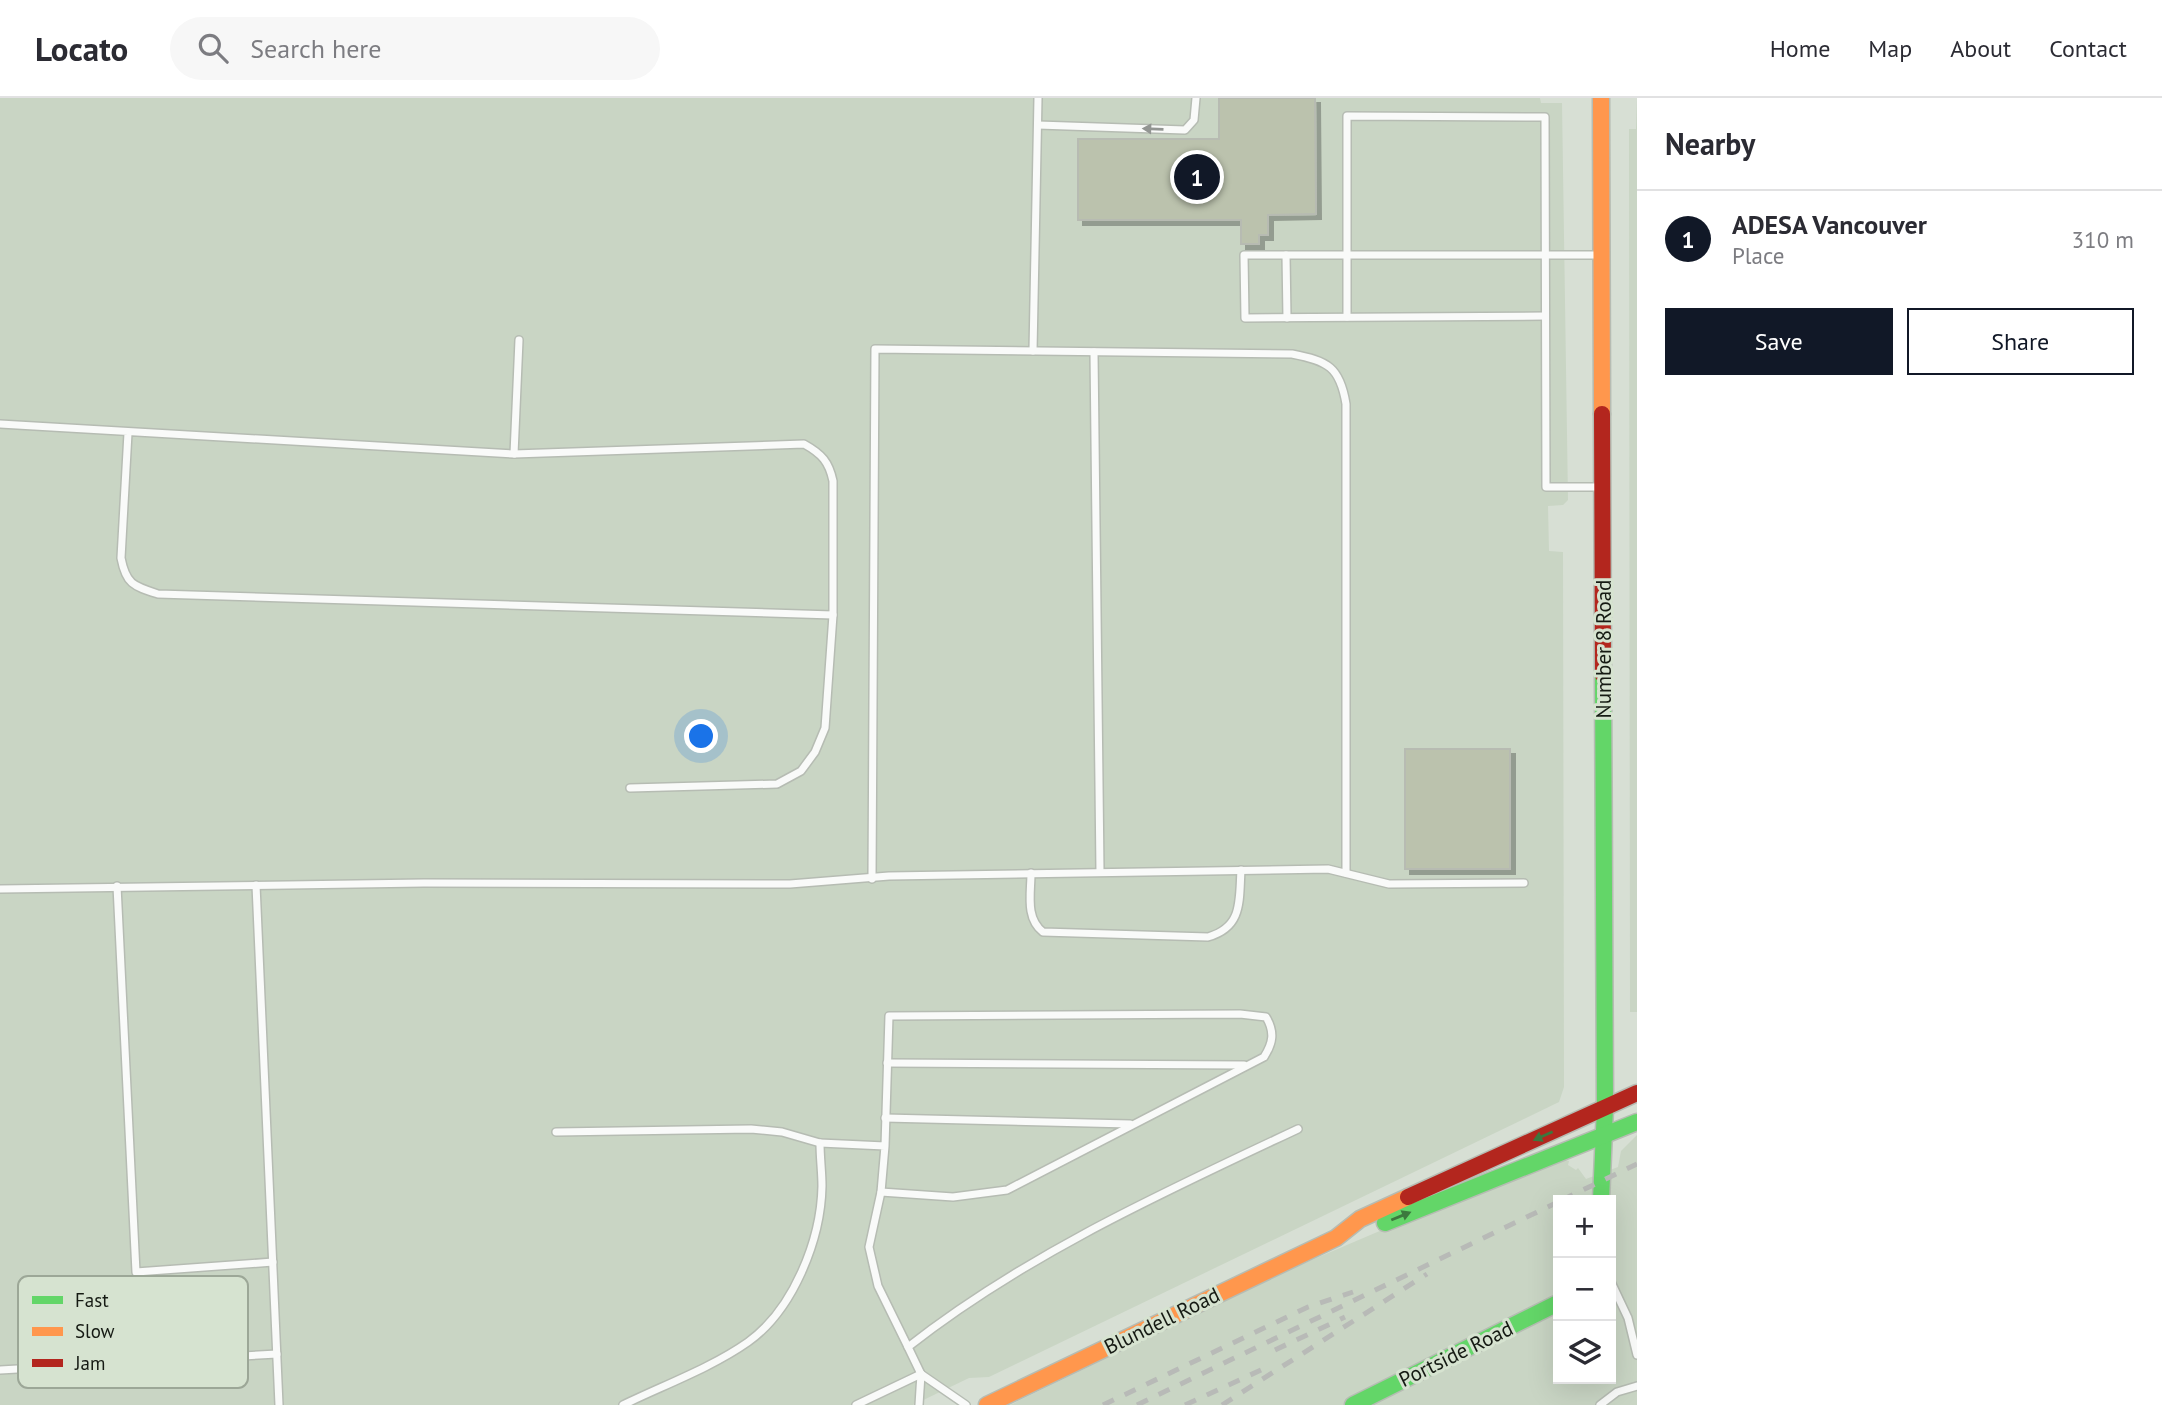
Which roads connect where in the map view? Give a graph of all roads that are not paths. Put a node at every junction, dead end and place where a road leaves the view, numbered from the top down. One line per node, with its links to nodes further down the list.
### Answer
1 (1038, 98): 4 (lane)
2 (1196, 98): 4 (lane, one-way to 4)
3 (1601, 98): 7 (street, Number 8 Road)
4 (1038, 125): 13 (lane)
5 (1286, 255): 6 (lane); 10 (lane); 10 (lane)
6 (1347, 255): 8 (lane); 8 (lane); 11 (lane)
7 (1603, 255): 8 (lane); 18 (street, Number 8 Road)
8 (1545, 256): 9 (lane)
9 (1545, 316): 11 (lane); 18 (lane)
10 (1287, 317): 11 (lane)
11 (1347, 317)
12 (519, 340): 17 (lane)
13 (1033, 351): 14 (lane); 25 (lane)
14 (1094, 352): 22 (lane); 24 (lane)
15 (0, 424): 16 (lane)
16 (128, 433): 17 (lane); 19 (lane)
17 (514, 454): 19 (lane)
18 (1604, 488): 33 (street, Number 8 Road)
19 (833, 615): 20 (lane)
20 (630, 788)
21 (1241, 870): 22 (lane); 23 (lane); 24 (lane)
22 (1100, 871): 23 (lane)
23 (1031, 873): 25 (lane)
24 (1346, 873): 26 (lane)
25 (872, 878): 27 (lane)
26 (1524, 883)
27 (257, 885): 28 (lane); 45 (lane)
28 (117, 886): 29 (lane); 45 (lane)
29 (0, 889)
30 (887, 1063): 31 (lane); 31 (lane); 34 (lane)
31 (1247, 1065): 36 (lane)
32 (1637, 1093): 33 (street, Blundell Road)
33 (1605, 1108): 39 (street, Number 8 Road); 44 (street, Blundell Road, one-way to 44)
34 (886, 1118): 36 (lane); 41 (lane)
35 (1637, 1122): 39 (street, Blundell Road)
36 (1133, 1125): 42 (lane)
37 (1298, 1129): 48 (lane)
38 (556, 1132): 40 (lane)
39 (1604, 1135): 43 (street, Number 8 Road); 44 (street, Blundell Road, one-way to 39)
40 (820, 1143): 41 (lane); 57 (lane)
41 (885, 1146): 42 (lane)
42 (881, 1192): 48 (lane)
43 (1601, 1195)
44 (1336, 1238): 61 (street, Blundell Road)
45 (273, 1262): 49 (lane)
46 (1616, 1293): 50 (lane)
47 (1553, 1305): 62 (street, Portside Road)
48 (908, 1347): 54 (lane)
49 (277, 1354): 51 (lane); 56 (lane)
50 (1637, 1355)
51 (248, 1356)
52 (18, 1369): 53 (lane)
53 (0, 1370)
54 (921, 1374): 58 (lane); 59 (lane); 60 (lane)
55 (1637, 1386): 63 (lane)
56 (279, 1405)
57 (623, 1405)
58 (856, 1405)
59 (919, 1405)
60 (966, 1405)
61 (987, 1405)
62 (1353, 1405)
63 (1600, 1405)

